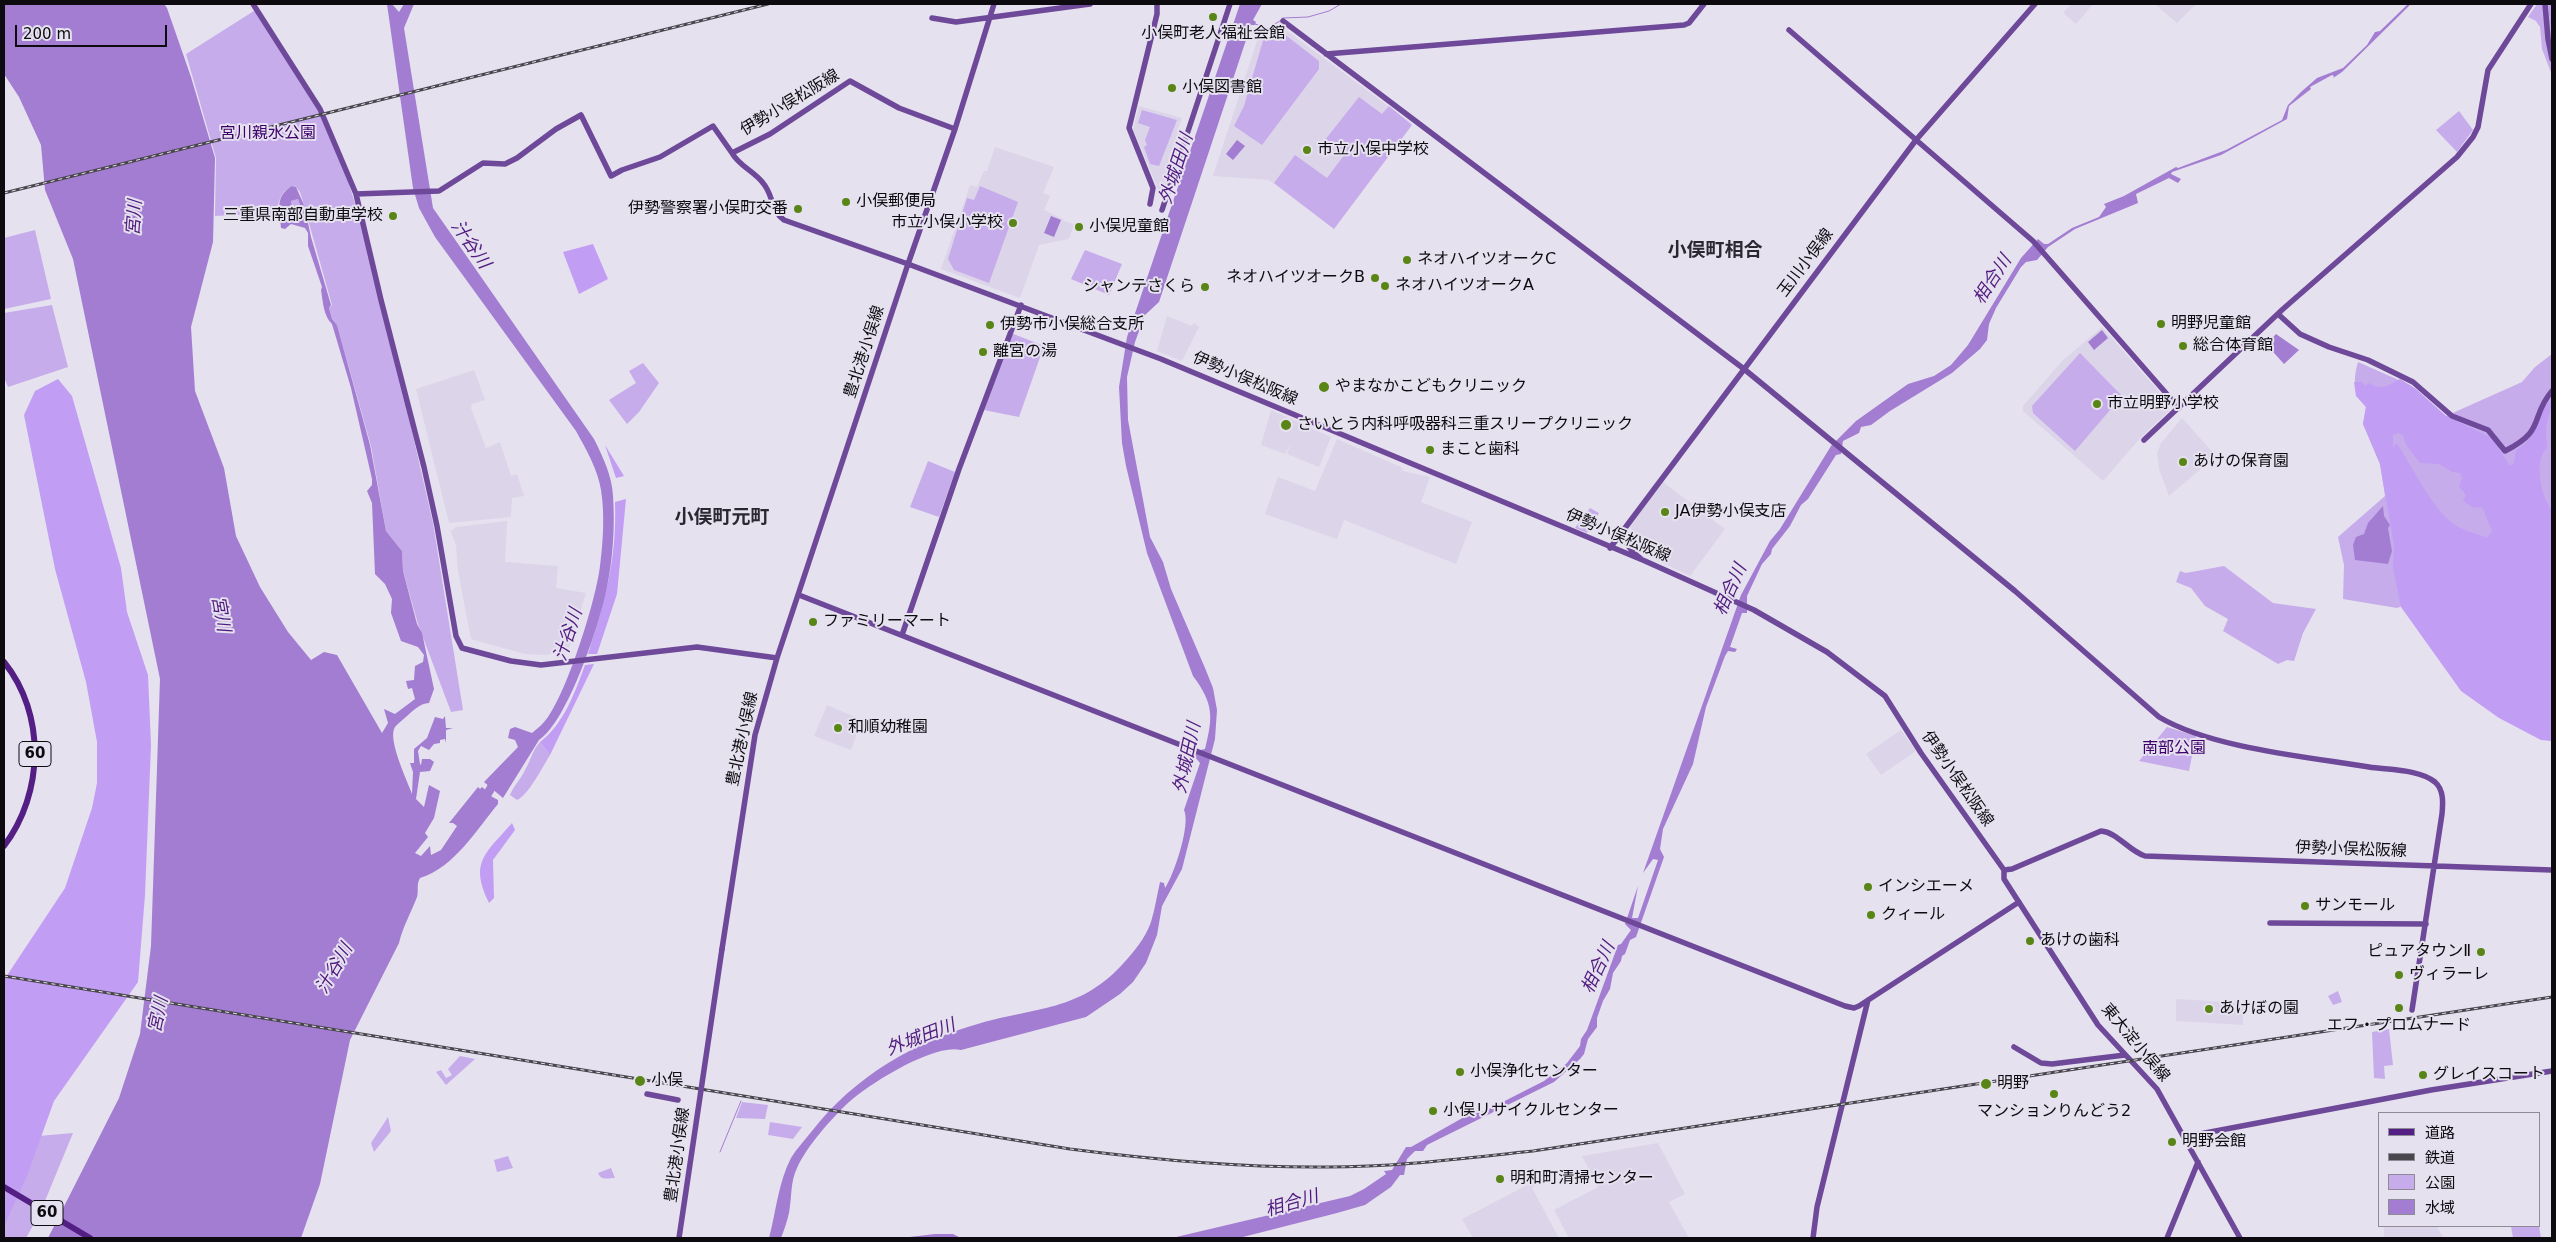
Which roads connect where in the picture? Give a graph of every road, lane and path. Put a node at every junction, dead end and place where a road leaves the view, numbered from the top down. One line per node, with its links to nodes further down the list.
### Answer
1 (253, 4): 19 (street)
2 (994, 4): 10 (street)
3 (1090, 4): 10 (street)
4 (1157, 4): 20 (street)
5 (1230, 4): 21 (street)
6 (1704, 4): 14 (street)
7 (2036, 4): 17 (street, 玉川小俣線)
8 (2531, 4): 24 (street)
9 (2545, 4): 15 (street)
10 (991, 17): 11 (street); 16 (street)
11 (932, 18)
12 (1283, 21): 14 (street)
13 (1789, 30): 17 (street)
14 (1326, 54): 25 (street)
15 (2552, 59)
16 (954, 129): 18 (street, 伊勢小俣松阪線); 22 (street)
17 (1916, 140): 25 (street, 玉川小俣線); 27 (street)
18 (732, 153): 19 (street, 伊勢小俣松阪線); 22 (street, 伊勢小俣松阪線)
19 (356, 194): 34 (street)
20 (1150, 204)
21 (1162, 210)
22 (908, 264): 23 (street, 伊勢小俣松阪線); 32 (street, 豊北港小俣線)
23 (1020, 305): 30 (street, 伊勢小俣松阪線); 33 (street)
24 (2278, 314): 26 (street); 27 (street)
25 (1744, 369): 29 (street, 玉川小俣線); 37 (street)
26 (2552, 391)
27 (2179, 408): 28 (street)
28 (2144, 440)
29 (1625, 527): 30 (street, 玉川小俣線); 31 (street)
30 (1610, 548): 31 (street, 伊勢小俣松阪線)
31 (1645, 561): 38 (street, 伊勢小俣松阪線)
32 (799, 595): 33 (street); 34 (street, 豊北港小俣線)
33 (902, 634): 43 (street)
34 (777, 658): 54 (street, 豊北港小俣線, bridge)
35 (4, 662): 36 (main road, 60)
36 (4, 846)
37 (2434, 866): 38 (street, 伊勢小俣松阪線); 39 (street, 伊勢小俣松阪線); 42 (street)
38 (2004, 870): 40 (street, 東大淀小俣線)
39 (2552, 870)
40 (2020, 902): 43 (street); 46 (street, 東大淀小俣線)
41 (2270, 923): 42 (street)
42 (2426, 924): 44 (street)
43 (1868, 1000): 55 (street)
44 (2412, 1010)
45 (2014, 1047): 46 (street)
46 (2126, 1055): 50 (street, 東大淀小俣線)
47 (2552, 1071): 50 (street)
48 (647, 1094): 49 (street)
49 (678, 1100)
50 (2184, 1137): 51 (street, 東大淀小俣線)
51 (2198, 1162): 56 (street); 57 (street, 東大淀小俣線)
52 (4, 1188): 53 (main road, 60)
53 (90, 1238)
54 (679, 1238)
55 (1813, 1238)
56 (2167, 1238)
57 (2240, 1238)

